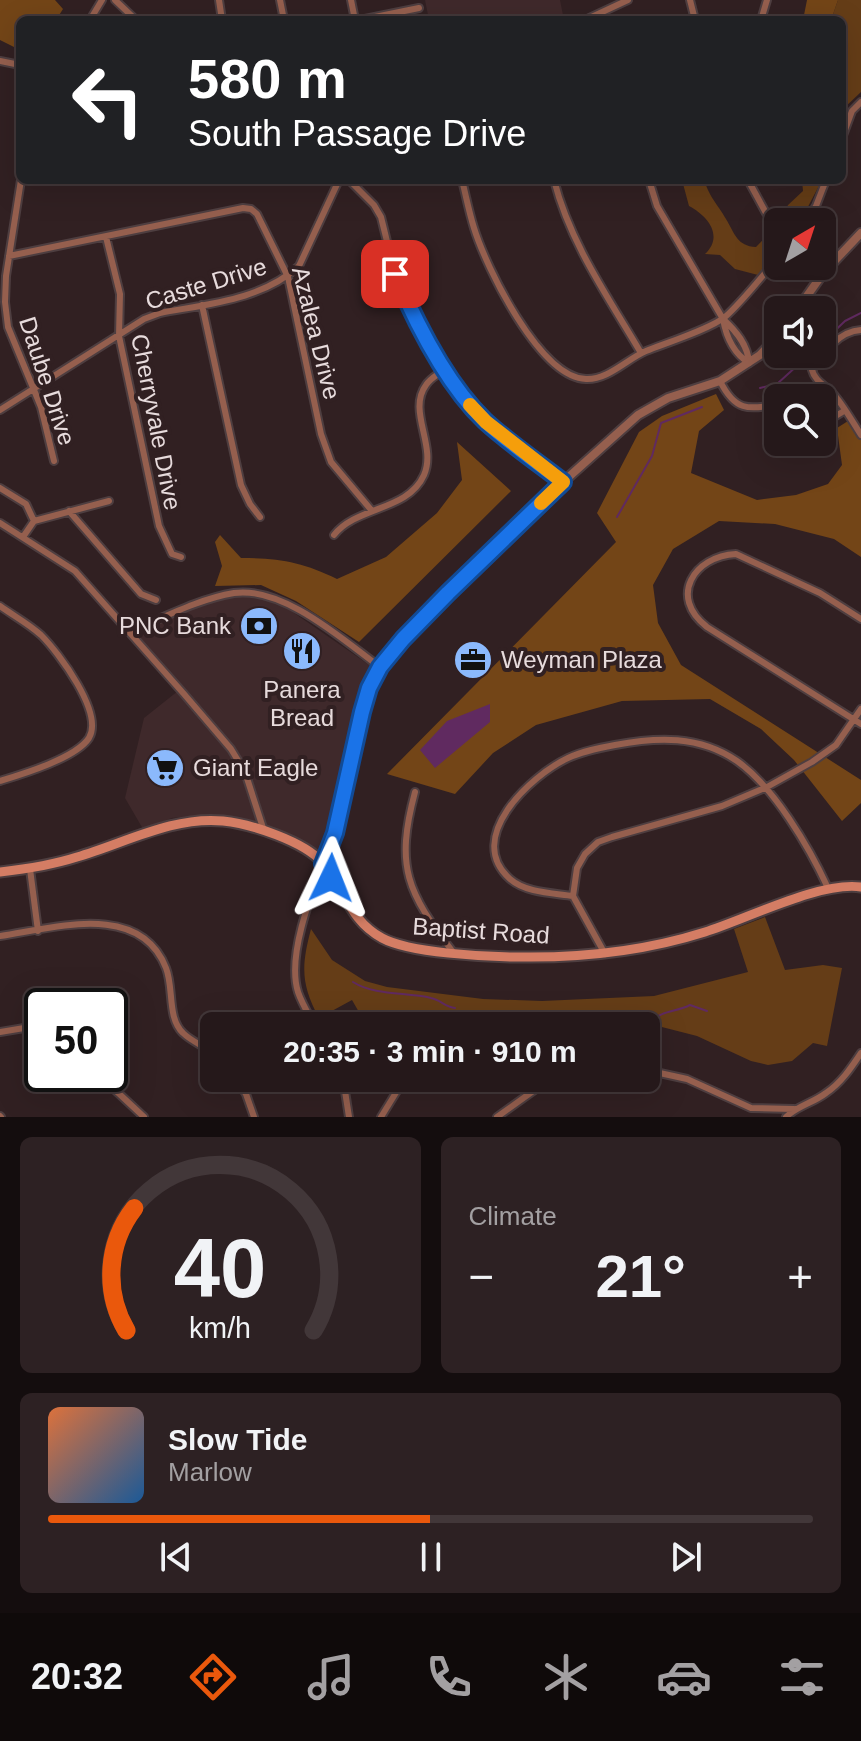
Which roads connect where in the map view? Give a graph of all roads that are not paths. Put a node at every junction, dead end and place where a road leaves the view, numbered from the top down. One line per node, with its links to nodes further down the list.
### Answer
1 (115, 0): 4 (street)
2 (628, 0): 6 (street)
3 (419, 8): 5 (street)
4 (132, 16)
5 (378, 16)
6 (603, 16)
7 (861, 102): 8 (street)
8 (846, 127)
9 (20, 184): 21 (street, Daube Drive)
10 (337, 184): 23 (street, Caste Drive)
11 (353, 184): 32 (street)
12 (463, 184): 30 (street)
13 (555, 184): 30 (street)
14 (650, 184): 26 (street)
15 (750, 184): 18 (street)
16 (824, 184): 17 (street)
17 (815, 208)
18 (764, 209)
19 (861, 233): 24 (street)
20 (106, 237): 21 (street, Azalea Drive); 23 (street, Azalea Drive); 28 (street, Cherryvale Drive)
21 (9, 256): 34 (street, Daube Drive)
22 (764, 274): 26 (street)
23 (288, 277): 25 (street, Caste Drive); 45 (street, Azalea Drive)
24 (807, 296)
25 (202, 305): 28 (street, Caste Drive); 46 (street)
26 (723, 319): 30 (street); 31 (street)
27 (861, 330): 36 (street)
28 (119, 336): 34 (street, Caste Drive); 51 (street, Cherryvale Drive)
29 (764, 349): 31 (street)
30 (641, 353)
31 (749, 363): 33 (street)
32 (445, 369): 41 (street); 45 (street)
33 (720, 381): 35 (street); 41 (street)
34 (33, 391): 37 (street, Caste Drive); 40 (street, Daube Drive)
35 (764, 405)
36 (842, 408): 38 (street); 39 (street)
37 (0, 410)
38 (836, 414)
39 (861, 435)
40 (54, 461)
41 (563, 482): 56 (street)
42 (0, 488): 47 (street)
43 (109, 501): 44 (street)
44 (69, 511): 47 (street); 52 (street)
45 (372, 511): 49 (street)
46 (260, 517)
47 (34, 521): 50 (street)
48 (0, 523): 50 (street)
49 (334, 535)
50 (23, 537): 55 (street)
51 (181, 557)
52 (156, 600)
53 (0, 606): 59 (street)
54 (861, 619): 58 (street)
55 (129, 632): 56 (street); 62 (street)
56 (380, 667): 63 (street)
57 (861, 709): 58 (street)
58 (858, 722): 60 (street)
59 (0, 781)
60 (767, 787): 67 (street); 68 (street); 68 (street)
61 (415, 792): 71 (street)
62 (264, 831): 63 (main road, Baptist Road); 64 (main road, Baptist Road)
63 (323, 864): 71 (main road, Baptist Road); 73 (street)
64 (30, 869): 65 (main road, Baptist Road); 69 (street)
65 (0, 872)
66 (861, 887): 67 (main road, Baptist Road)
67 (828, 888): 72 (main road, Baptist Road)
68 (573, 896): 72 (street)
69 (38, 931): 70 (street); 76 (street)
70 (0, 936)
71 (453, 952): 72 (main road, Baptist Road)
72 (605, 954)
73 (308, 1012)
74 (24, 1028): 75 (street)
75 (0, 1032)
76 (200, 1045)
77 (861, 1053): 85 (street)
78 (660, 1073): 84 (street)
79 (117, 1092): 86 (street)
80 (245, 1092): 87 (street)
81 (345, 1092): 88 (street)
82 (396, 1092): 89 (street)
83 (532, 1092): 90 (street)
84 (763, 1109): 85 (street); 91 (street)
85 (794, 1109): 92 (street)
86 (144, 1117)
87 (254, 1117)
88 (349, 1117)
89 (381, 1117)
90 (497, 1117)
91 (773, 1117)
92 (786, 1117)

